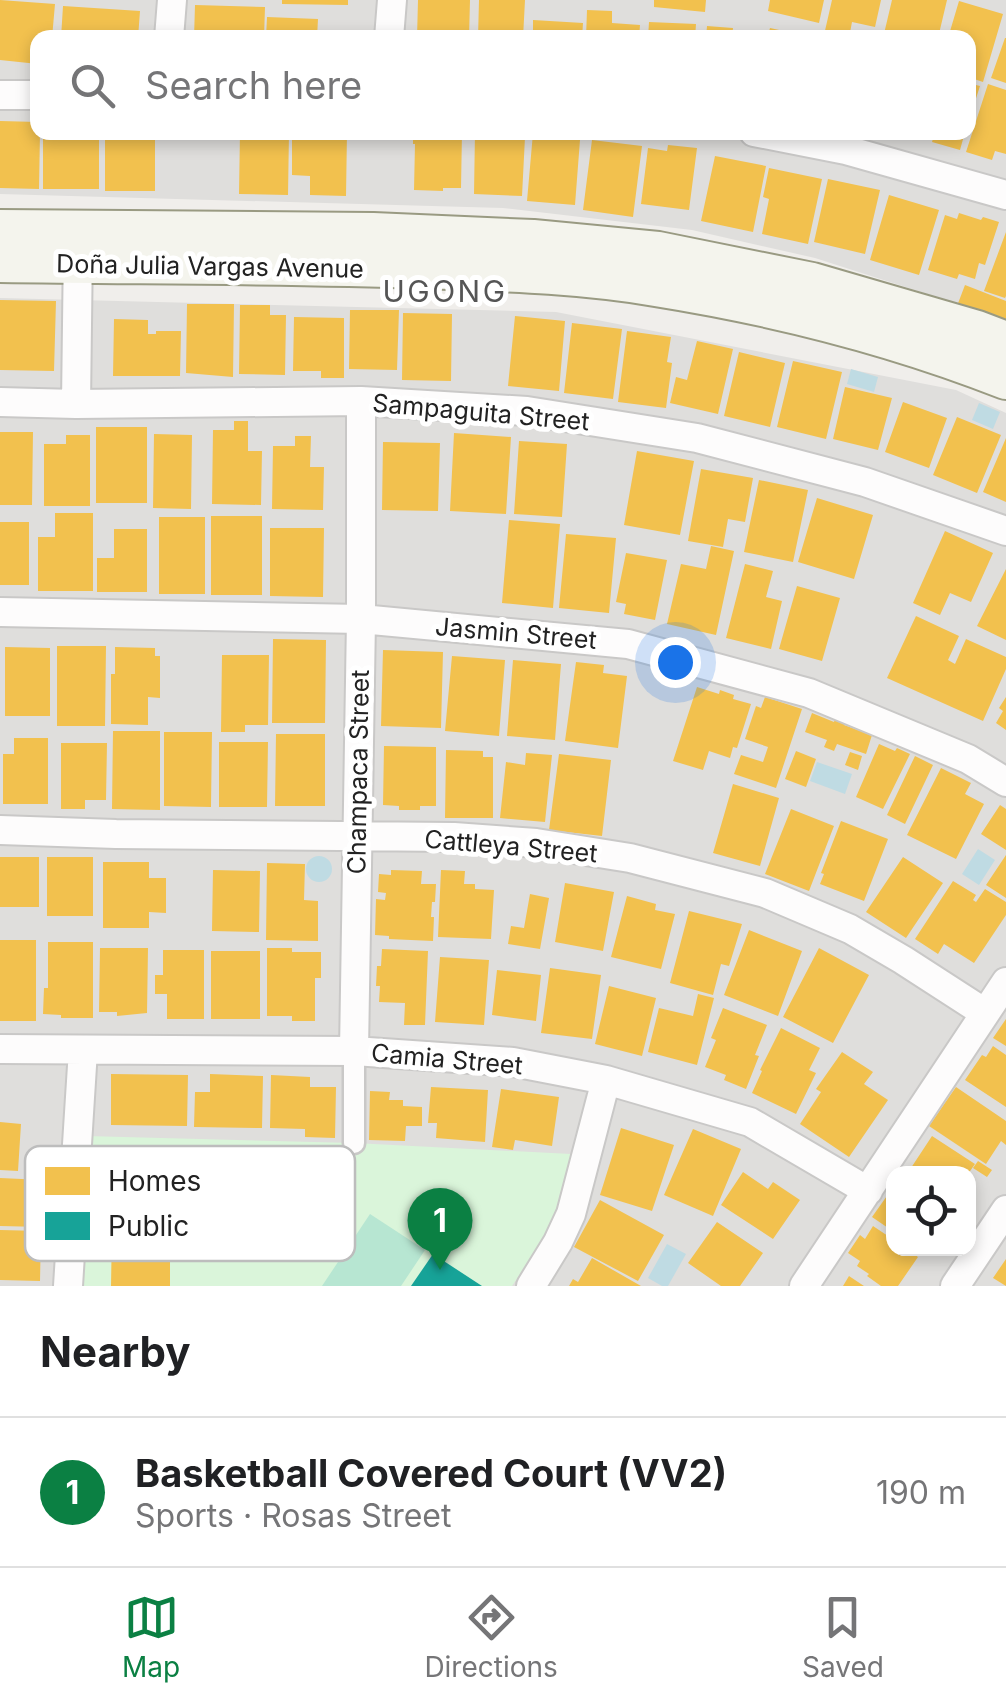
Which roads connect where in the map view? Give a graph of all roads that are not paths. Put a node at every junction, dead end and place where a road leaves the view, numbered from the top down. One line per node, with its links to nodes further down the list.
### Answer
1 (172, 0): 3 (street)
2 (392, 0): 4 (street)
3 (170, 30)
4 (390, 30)
5 (0, 95): 6 (street)
6 (30, 95)
7 (795, 140): 8 (street)
8 (1006, 195)
9 (0, 228): 10 (main road, Doña Julia Vargas Avenue)
10 (78, 247): 11 (main road, Doña Julia Vargas Avenue); 12 (main road, Doña Julia Vargas Avenue); 13 (main road, Doña Julia Vargas Avenue); 16 (street)
11 (0, 264)
12 (1006, 341)
13 (1006, 380)
14 (360, 401): 16 (street, Sampaguita Street); 17 (street, Sampaguita Street); 19 (street, Champaca Street)
15 (0, 402): 16 (street, Sampaguita Street)
16 (76, 404)
17 (1006, 531)
18 (0, 612): 19 (street, Jasmin Street)
19 (360, 619): 20 (street, Jasmin Street); 22 (street, Champaca Street)
20 (1006, 782)
21 (0, 830): 22 (street, Cattleya Street)
22 (356, 837): 24 (street, Cattleya Street); 27 (street, Champaca Street)
23 (1006, 982): 24 (street)
24 (985, 1014): 31 (street)
25 (0, 1049): 26 (street, Camia Street)
26 (83, 1050): 27 (street, Camia Street); 30 (street)
27 (354, 1051): 28 (street, Camia Street); 29 (street, Champaca Street)
28 (606, 1080): 31 (street, Camia Street); 35 (street)
29 (354, 1143)
30 (77, 1146)
31 (868, 1191): 36 (street)
32 (1006, 1210): 37 (street)
33 (70, 1261): 34 (street)
34 (68, 1286)
35 (531, 1286)
36 (804, 1286)
37 (955, 1286)

